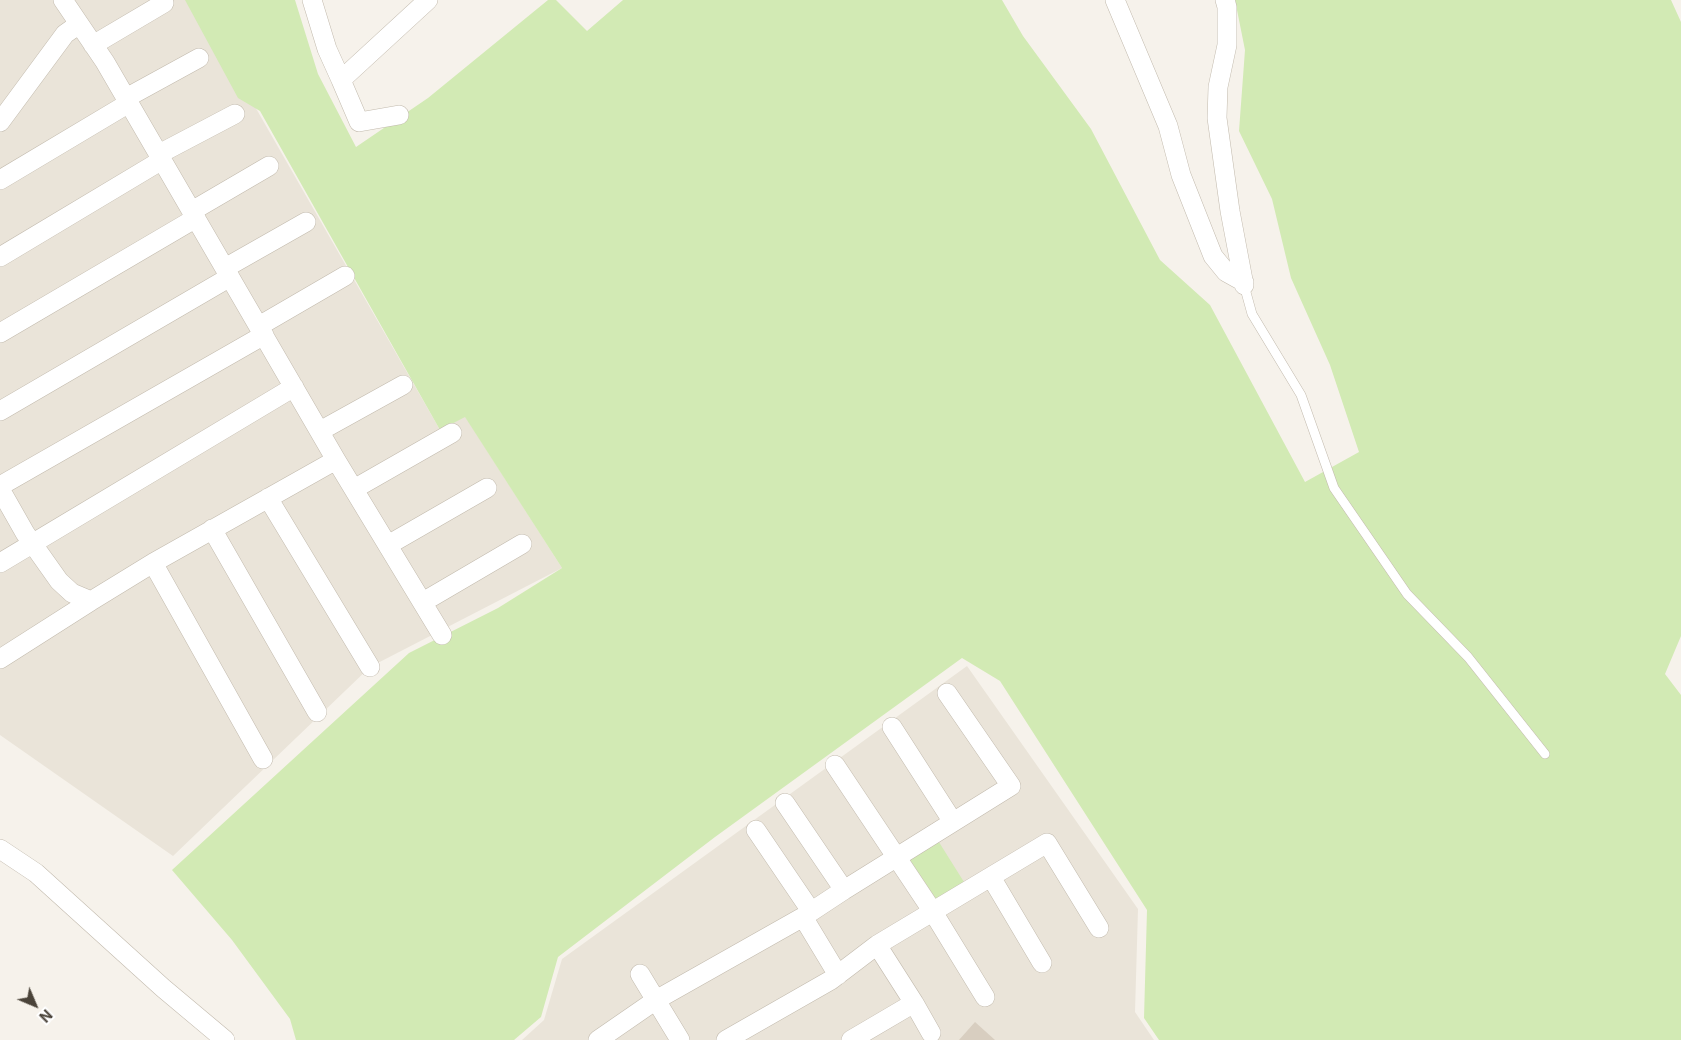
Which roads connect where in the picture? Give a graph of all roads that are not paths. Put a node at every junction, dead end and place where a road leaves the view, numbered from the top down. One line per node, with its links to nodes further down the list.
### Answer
1 (63, 0): 7 (street)
2 (312, 0): 10 (street)
3 (428, 0): 10 (street)
4 (1115, 0): 23 (street)
5 (1225, 0): 23 (street)
6 (164, 2): 8 (street)
7 (79, 24): 8 (street); 14 (street)
8 (93, 45): 11 (street)
9 (199, 58): 11 (street)
10 (341, 80): 13 (street)
11 (128, 101): 15 (street); 17 (street)
12 (235, 114): 15 (street)
13 (399, 115)
14 (0, 122)
15 (160, 157): 18 (street); 20 (street)
16 (269, 166): 18 (street)
17 (0, 180)
18 (194, 215): 21 (street); 25 (street)
19 (306, 222): 21 (street)
20 (0, 257)
21 (228, 273): 24 (street); 28 (street)
22 (345, 276): 24 (street)
23 (1244, 284): 50 (lane)
24 (261, 331): 27 (street); 32 (street)
25 (0, 333)
26 (403, 385): 29 (street)
27 (294, 387): 29 (street); 37 (street)
28 (0, 411)
29 (320, 431): 31 (street)
30 (452, 432): 34 (street)
31 (336, 460): 34 (street); 35 (street)
32 (0, 488): 37 (street)
33 (487, 488): 38 (street)
34 (354, 489): 38 (street)
35 (268, 498): 36 (street); 46 (street)
36 (212, 530): 41 (street); 48 (street)
37 (32, 543): 40 (street); 42 (street)
38 (388, 544): 43 (street)
39 (522, 544): 43 (street)
40 (0, 563)
41 (153, 563): 42 (street); 51 (street)
42 (91, 601): 45 (street)
43 (423, 602): 44 (street)
44 (442, 634)
45 (0, 659)
46 (370, 667)
47 (947, 692): 54 (street)
48 (317, 712)
49 (892, 727): 54 (street)
50 (1545, 754)
51 (263, 759)
52 (835, 765): 57 (street)
53 (785, 804): 59 (street)
54 (953, 822): 57 (street)
55 (756, 830): 61 (street)
56 (0, 849): 71 (street)
57 (896, 857): 59 (street); 60 (street)
58 (990, 877): 60 (street); 62 (street); 64 (street)
59 (844, 890): 61 (street)
60 (933, 912): 63 (street); 67 (street)
61 (807, 914): 66 (street); 68 (street)
62 (1099, 928)
63 (877, 945): 66 (street); 69 (street)
64 (1042, 963)
65 (640, 974): 68 (street)
66 (834, 977): 74 (street)
67 (985, 998)
68 (656, 1000): 72 (street); 73 (street)
69 (914, 1003): 70 (street); 75 (street)
70 (931, 1033)
71 (226, 1040)
72 (598, 1040)
73 (680, 1040)
74 (726, 1040)
75 (851, 1040)

